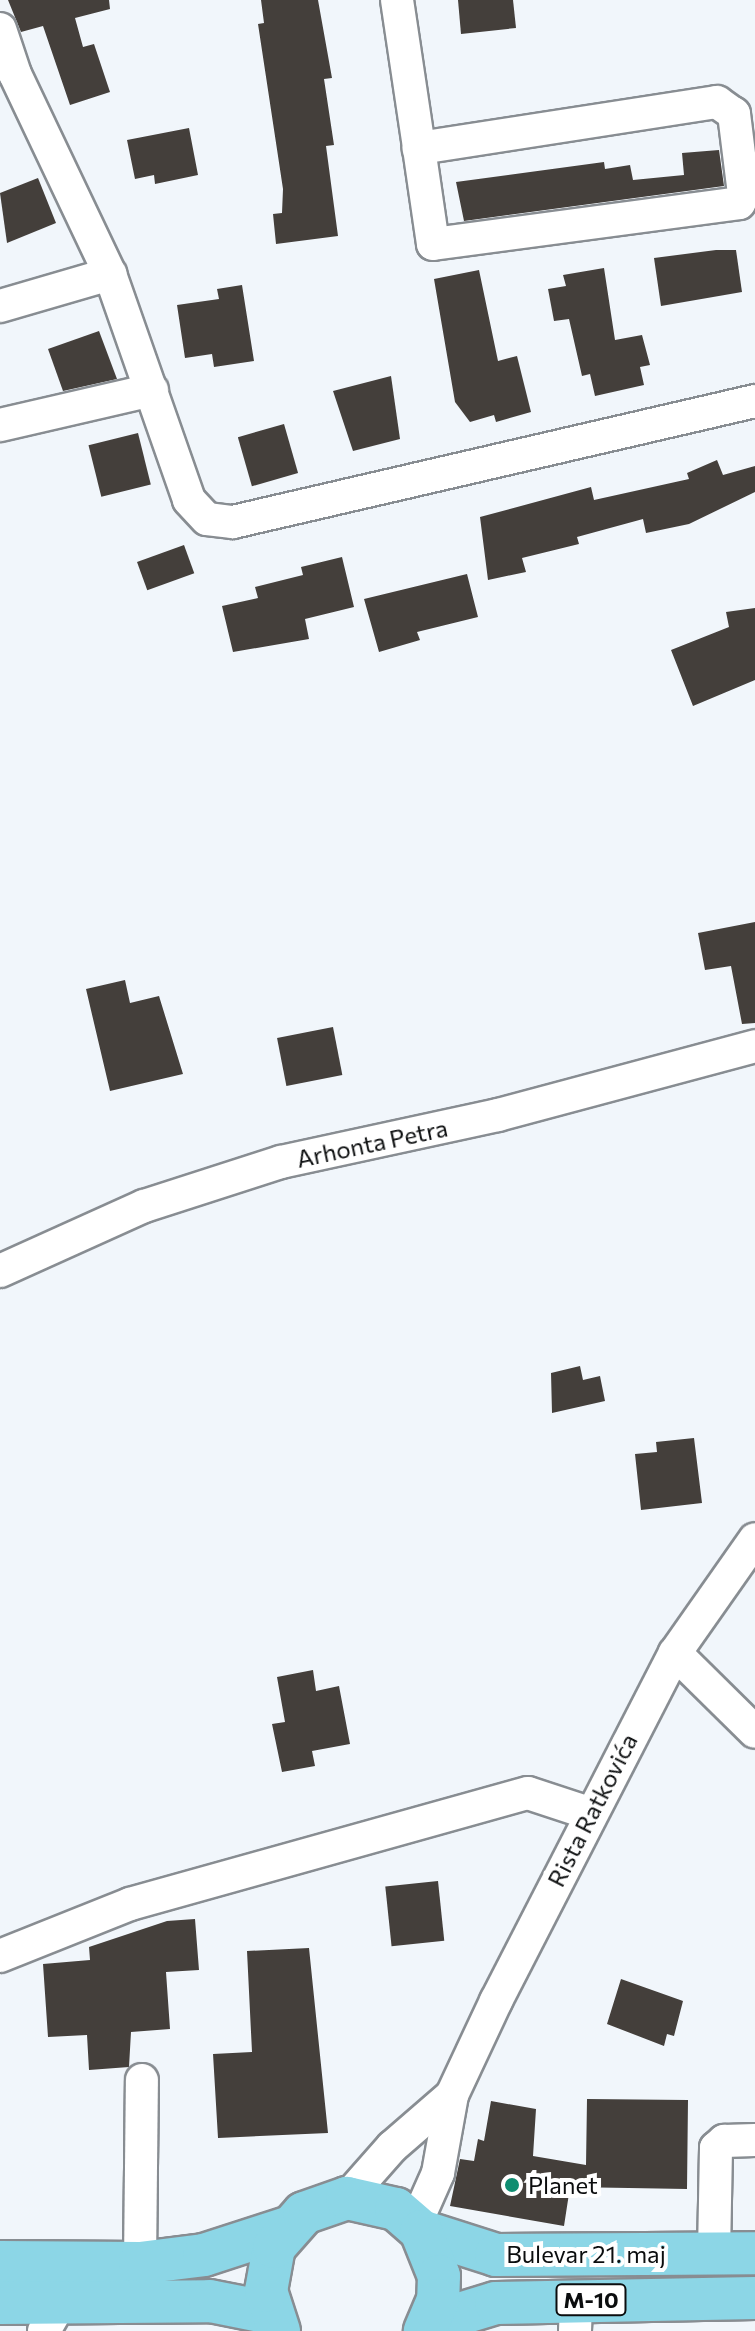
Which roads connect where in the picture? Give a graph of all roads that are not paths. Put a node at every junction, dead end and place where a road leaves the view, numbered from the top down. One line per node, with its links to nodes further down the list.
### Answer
1 (397, 0): 4 (street)
2 (0, 29): 3 (street)
3 (7, 81): 5 (street)
4 (419, 148): 4 (street)
5 (110, 274): 6 (street); 7 (street)
6 (0, 306)
7 (152, 390): 8 (street); 9 (street)
8 (755, 401)
9 (0, 425)
10 (755, 1046): 11 (street, Arhonta Petra)
11 (0, 1271)
12 (755, 1539): 13 (street, Rista Ratkovića)
13 (675, 1653): 14 (street); 15 (street, Rista Ratkovića)
14 (755, 1732)
15 (589, 1813): 16 (street); 18 (street, Rista Ratkovića)
16 (0, 1956)
17 (142, 2080): 26 (street)
18 (452, 2095): 20 (street, Rista Ratkovića); 22 (street, Rista Ratkovića)
19 (755, 2140): 23 (street)
20 (347, 2198): 21 (main road); 22 (main road, Bulevar 21. maj / M-10)
21 (287, 2228): 26 (main road); 32 (main road)
22 (418, 2228): 23 (main road, Bulevar 21. maj / M-10); 33 (main road, Bulevar 21. maj / M-10)
23 (714, 2253): 24 (main road, Bulevar 21. maj / M-10)
24 (755, 2253)
25 (0, 2262): 26 (main road)
26 (140, 2263)
27 (755, 2298): 29 (main road, Bulevar 21. maj / M-10)
28 (0, 2303): 30 (main road)
29 (584, 2310): 31 (street); 33 (main road, Bulevar 21. maj / M-10)
30 (52, 2317): 32 (main road)
31 (755, 2317)
32 (275, 2322)
33 (428, 2327)

